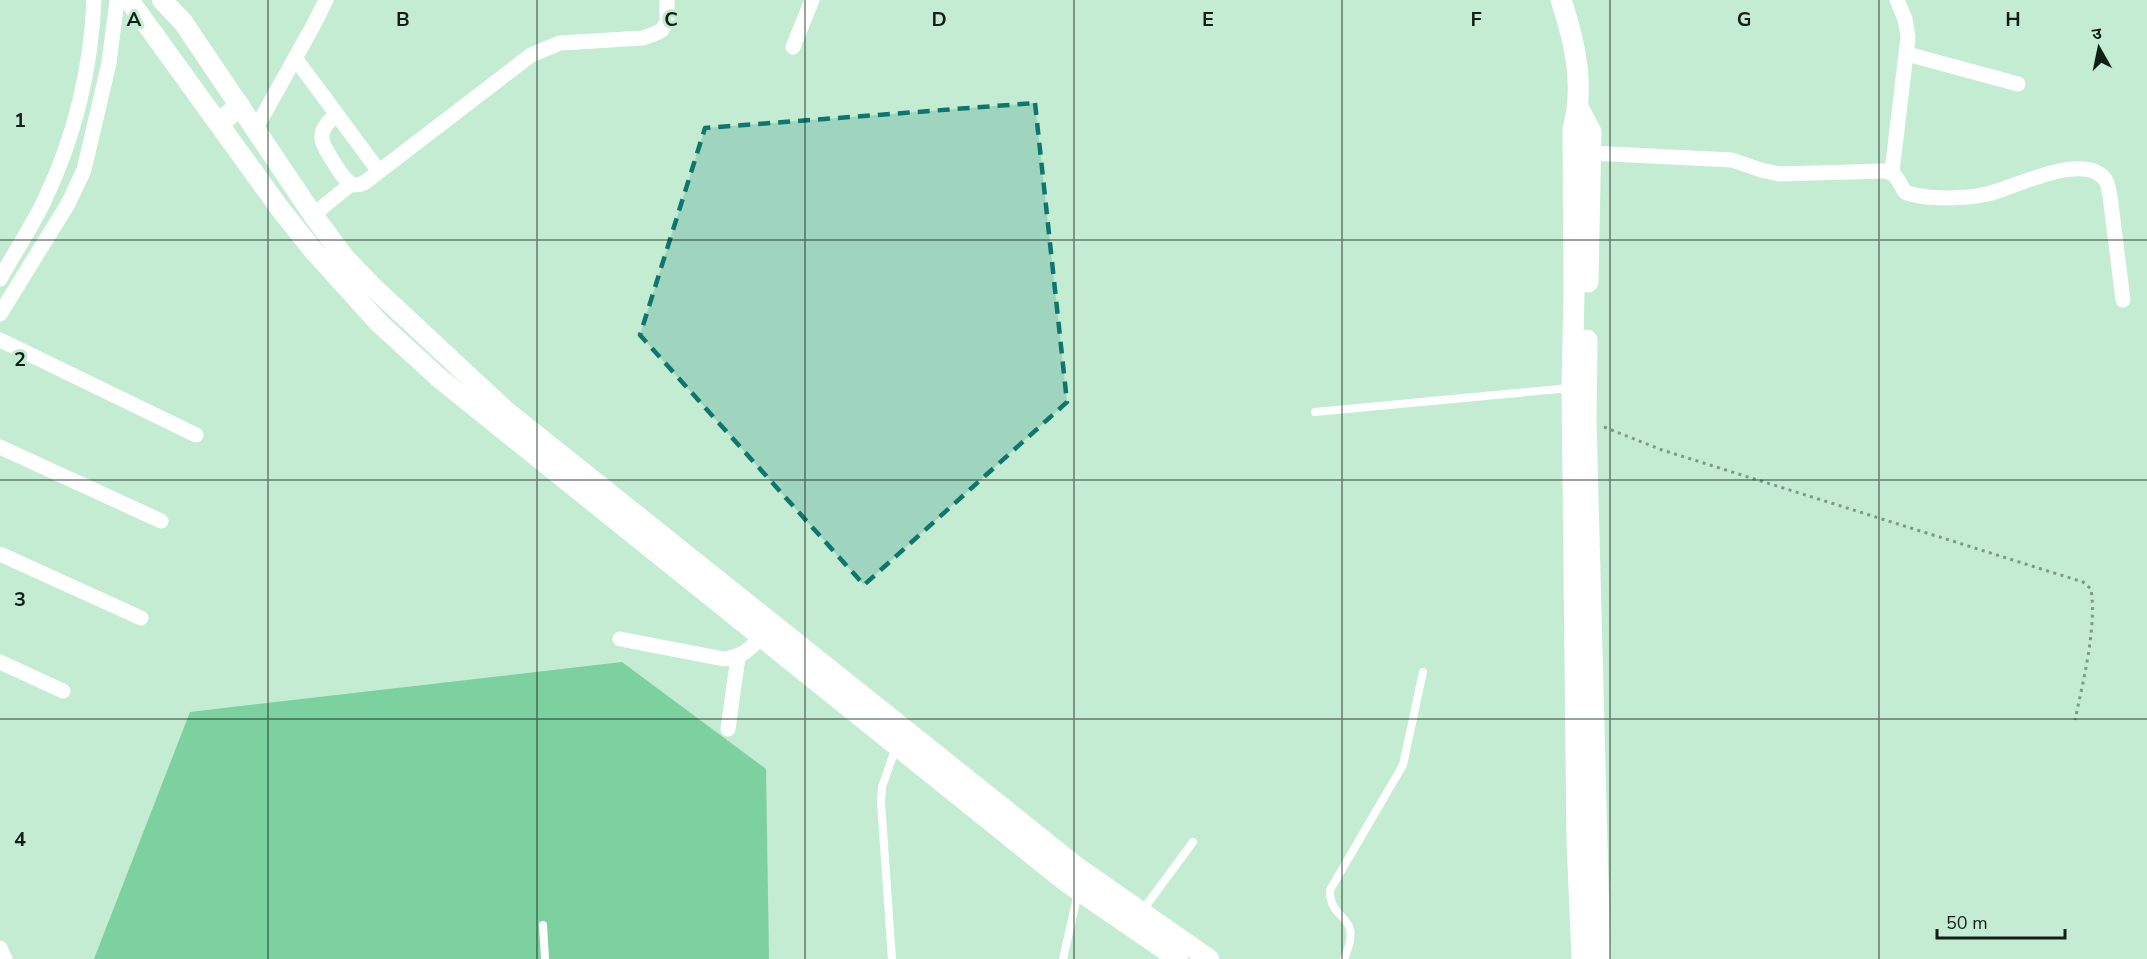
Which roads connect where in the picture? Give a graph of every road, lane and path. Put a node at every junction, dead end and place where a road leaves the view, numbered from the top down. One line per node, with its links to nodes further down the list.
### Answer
1 (94, 0): 24 (street)
2 (117, 0): 26 (street)
3 (129, 0): 17 (street)
4 (326, 0): 12 (street)
5 (667, 0): 20 (street)
6 (812, 0): 10 (street)
7 (1561, 0): 15 (main road)
8 (1897, 0): 11 (street)
9 (172, 6): 14 (street)
10 (793, 47)
11 (1907, 54): 13 (street); 21 (street)
12 (295, 58): 16 (street); 18 (street)
13 (2018, 84)
14 (240, 106): 17 (main road); 18 (street)
15 (1579, 109): 19 (main road); 28 (main road)
16 (336, 115): 20 (street); 22 (street)
17 (219, 123): 36 (street)
18 (256, 128): 23 (street)
19 (1590, 153): 21 (street); 30 (main road)
20 (378, 170): 22 (street)
21 (1892, 172): 25 (street)
22 (351, 184): 23 (street)
23 (313, 215): 47 (street)
24 (0, 279)
25 (2123, 300)
26 (0, 314)
27 (0, 340): 31 (street)
28 (1572, 388): 29 (lane); 57 (main road)
29 (1315, 412)
30 (1586, 420): 42 (path); 58 (main road)
31 (196, 435)
32 (0, 447): 33 (street)
33 (161, 521)
34 (0, 554): 35 (street)
35 (141, 618)
36 (761, 637): 38 (street); 44 (street)
37 (620, 639): 38 (street)
38 (738, 657): 43 (street)
39 (0, 662): 41 (street)
40 (1423, 672): 56 (lane)
41 (63, 691)
42 (2075, 720)
43 (728, 729)
44 (897, 746): 46 (street); 52 (lane)
45 (1193, 842): 47 (lane)
46 (1079, 891): 47 (street); 53 (lane)
47 (1135, 919): 54 (street); 55 (street)
48 (543, 925): 51 (lane)
49 (0, 948): 50 (street)
50 (5, 959)
51 (545, 959)
52 (892, 959)
53 (1063, 959)
54 (1178, 959)
55 (1209, 959)
56 (1344, 959)
57 (1582, 959)
58 (1600, 959)

